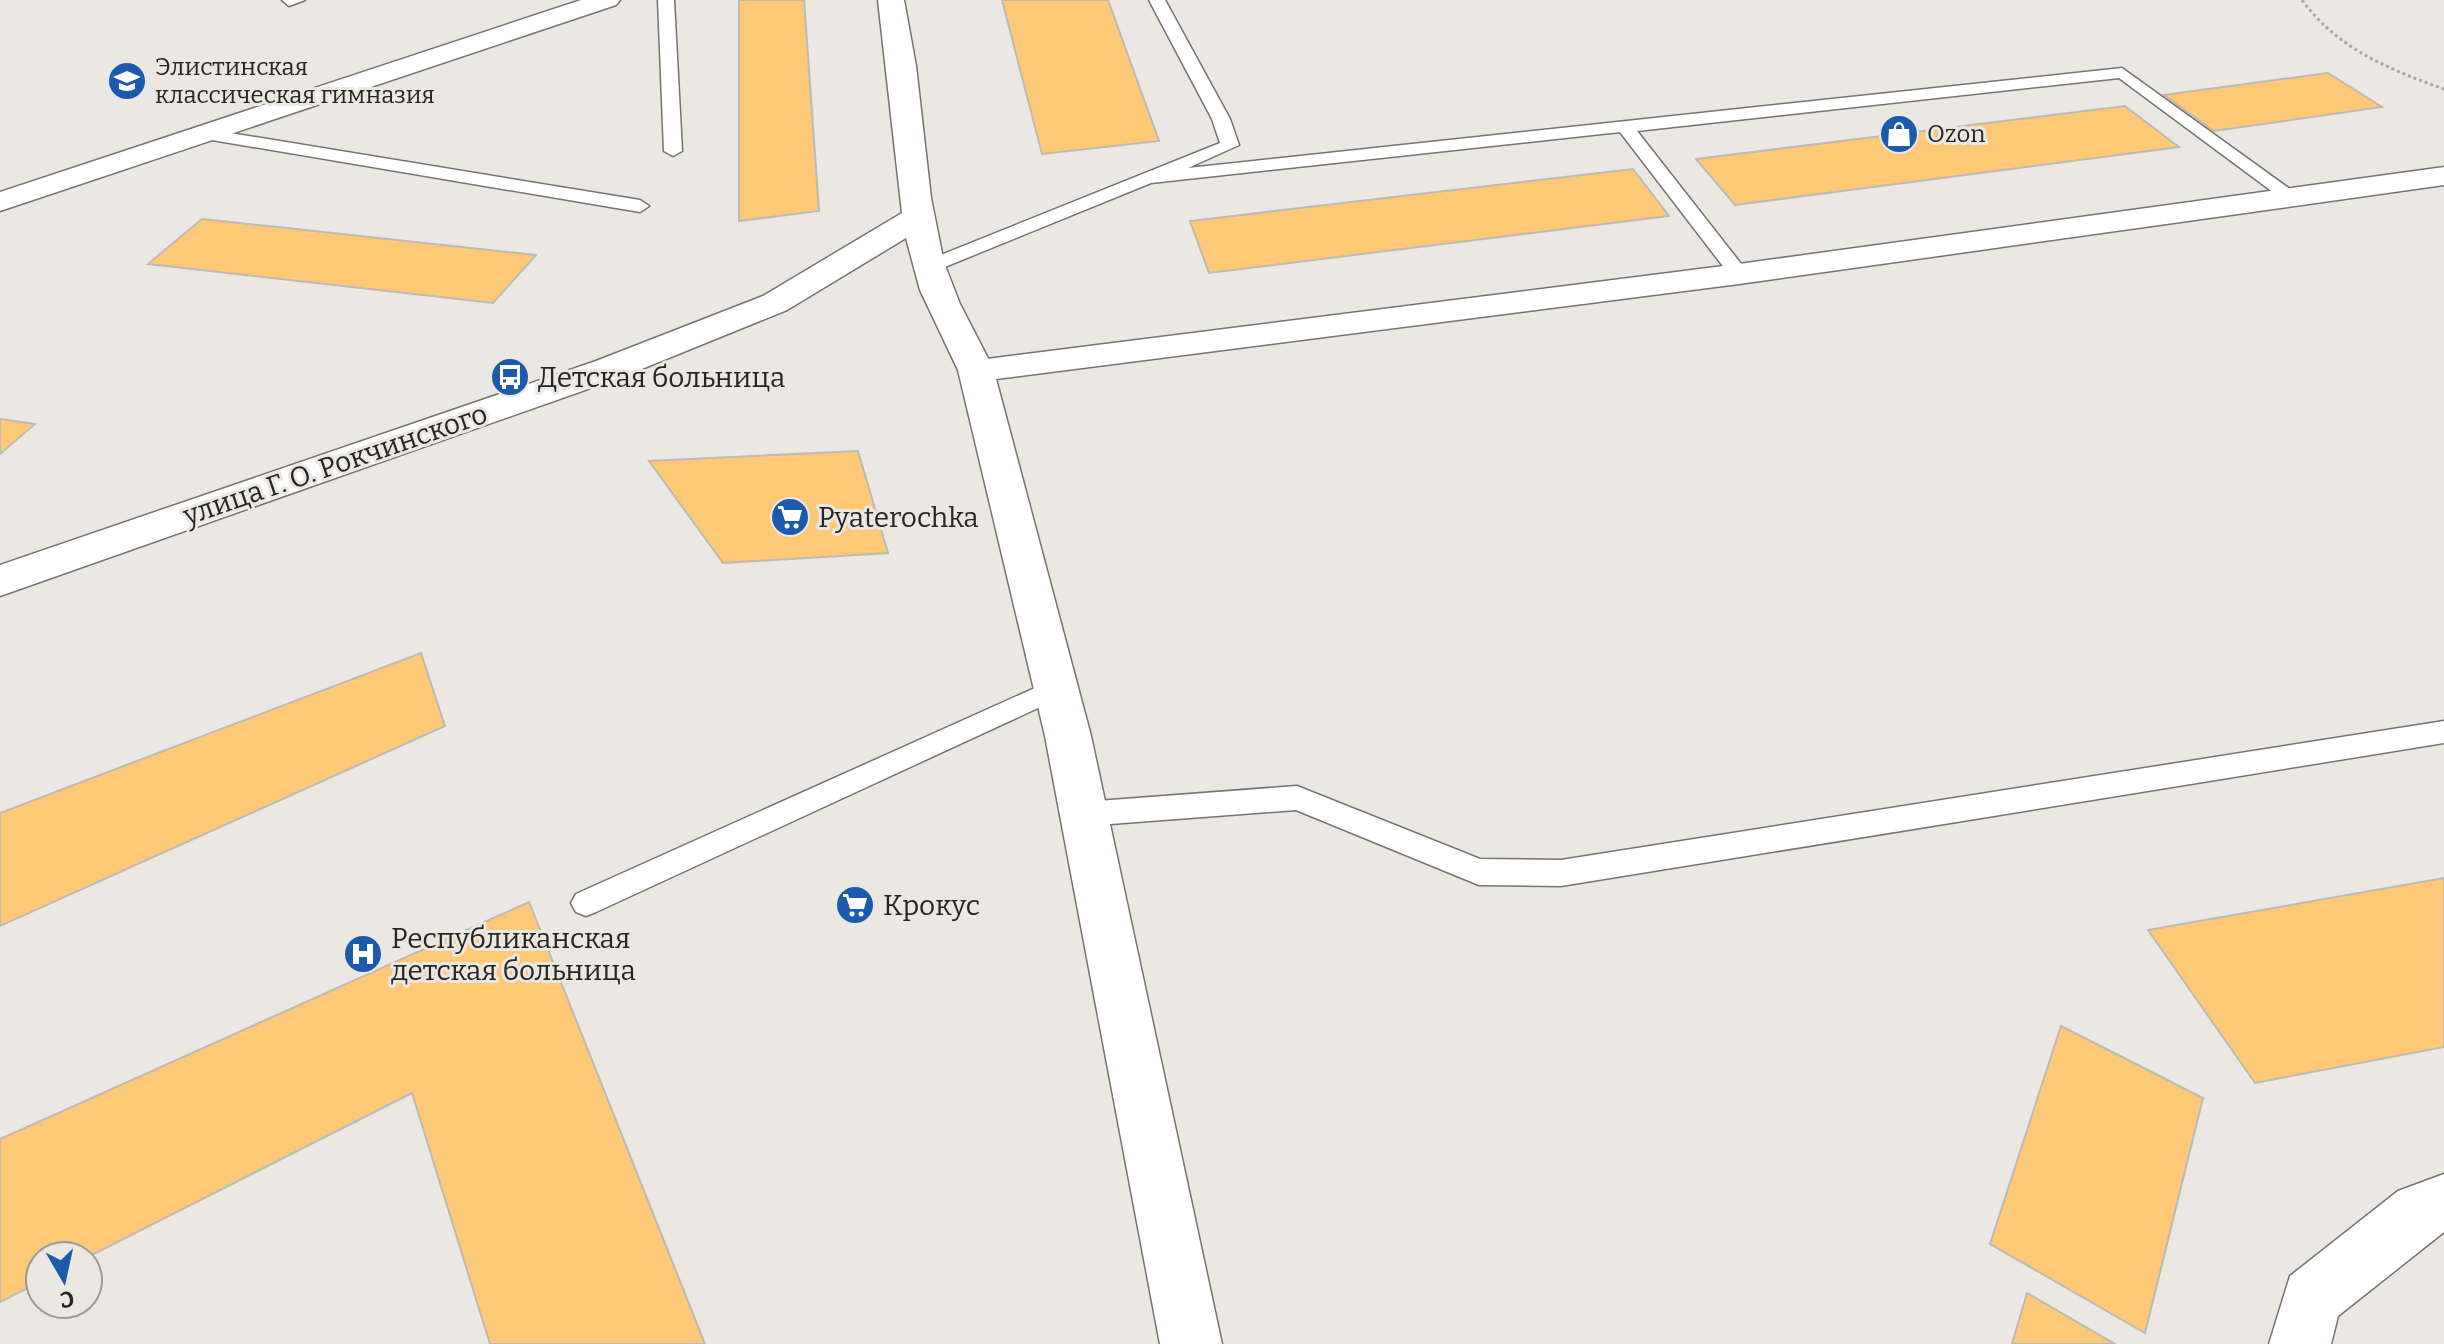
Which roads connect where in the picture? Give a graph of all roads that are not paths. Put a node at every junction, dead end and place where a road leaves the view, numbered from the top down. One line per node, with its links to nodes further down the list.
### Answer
1 (297, 0): 6 (lane)
2 (607, 0): 8 (street)
3 (666, 0): 9 (lane)
4 (891, 0): 15 (street)
5 (1157, 0): 11 (lane)
6 (289, 1)
7 (1625, 127): 11 (lane); 12 (lane); 17 (lane)
8 (206, 134): 13 (street); 14 (lane)
9 (673, 151)
10 (2444, 176): 12 (street)
11 (1140, 179): 16 (lane)
12 (2292, 197): 17 (street)
13 (0, 202)
14 (640, 206)
15 (918, 217): 16 (street); 19 (street, улица Г. О. Рокчинского)
16 (928, 267): 18 (street)
17 (1739, 274): 18 (street)
18 (976, 370): 20 (street)
19 (0, 581)
20 (1055, 689): 22 (street); 23 (lane)
21 (2444, 732): 22 (lane)
22 (1084, 814): 25 (street)
23 (586, 903)
24 (2444, 1203): 26 (street)
25 (1191, 1344)
26 (2300, 1344)

